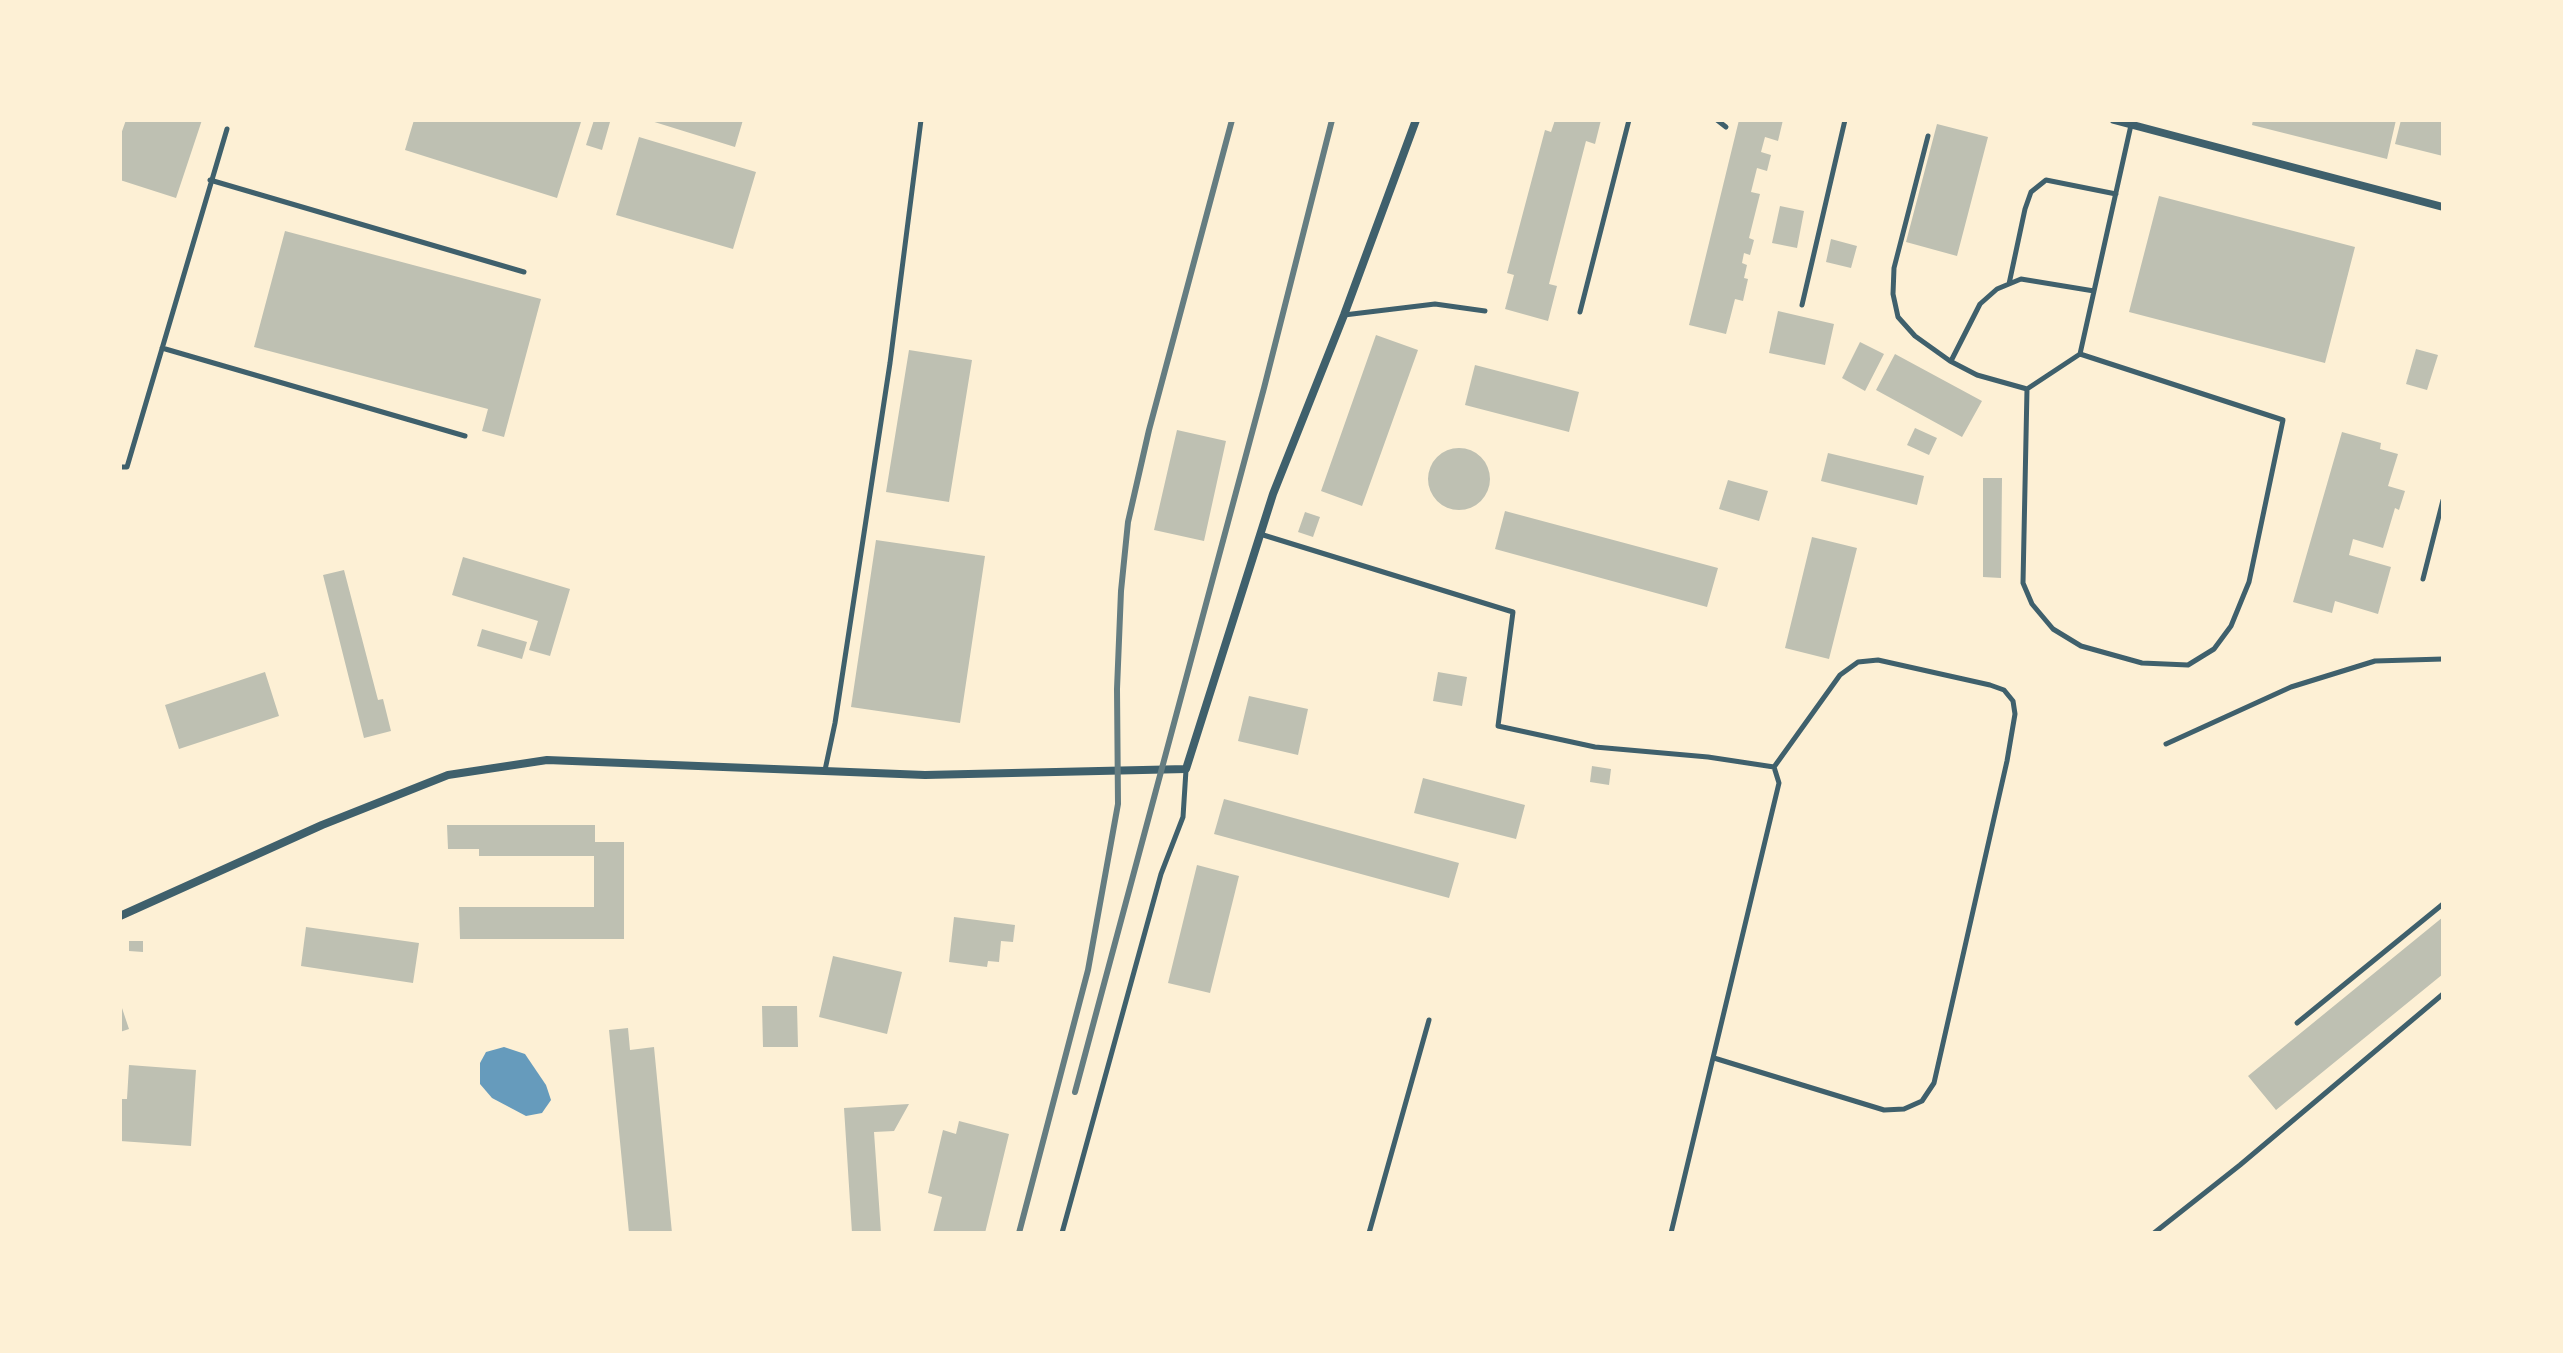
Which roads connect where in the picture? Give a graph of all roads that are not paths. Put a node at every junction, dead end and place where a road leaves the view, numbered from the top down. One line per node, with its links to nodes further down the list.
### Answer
1 (921, 120): 33 (lane)
2 (1416, 120): 19 (street)
3 (1629, 120): 18 (lane)
4 (1717, 120): 7 (lane)
5 (1845, 120): 16 (lane)
6 (2122, 122): 11 (lane); 12 (street)
7 (1726, 127)
8 (227, 129): 10 (lane)
9 (1928, 136): 22 (lane)
10 (210, 180): 13 (lane); 20 (lane)
11 (2116, 194): 14 (lane); 15 (lane)
12 (2443, 207)
13 (524, 272)
14 (2009, 284): 15 (lane); 22 (lane)
15 (2094, 291): 21 (lane)
16 (1802, 305)
17 (1485, 311): 19 (lane)
18 (1580, 312)
19 (1344, 315): 27 (street)
20 (162, 348): 24 (lane); 25 (lane)
21 (2080, 354): 23 (lane); 23 (lane)
22 (1950, 361): 23 (lane)
23 (2027, 389)
24 (465, 436)
25 (120, 467)
26 (2442, 505): 28 (lane)
27 (1260, 534): 31 (lane); 32 (street)
28 (2423, 579)
29 (2443, 659): 30 (lane)
30 (2166, 744)
31 (1774, 767): 39 (lane); 39 (lane)
32 (1186, 769): 33 (street); 40 (lane)
33 (825, 771): 35 (street)
34 (2443, 904): 38 (lane)
35 (120, 916)
36 (2443, 994): 43 (lane)
37 (1429, 1020): 41 (lane)
38 (2297, 1023)
39 (1714, 1058): 42 (lane)
40 (1062, 1233)
41 (1369, 1233)
42 (1671, 1233)
43 (2154, 1233)

